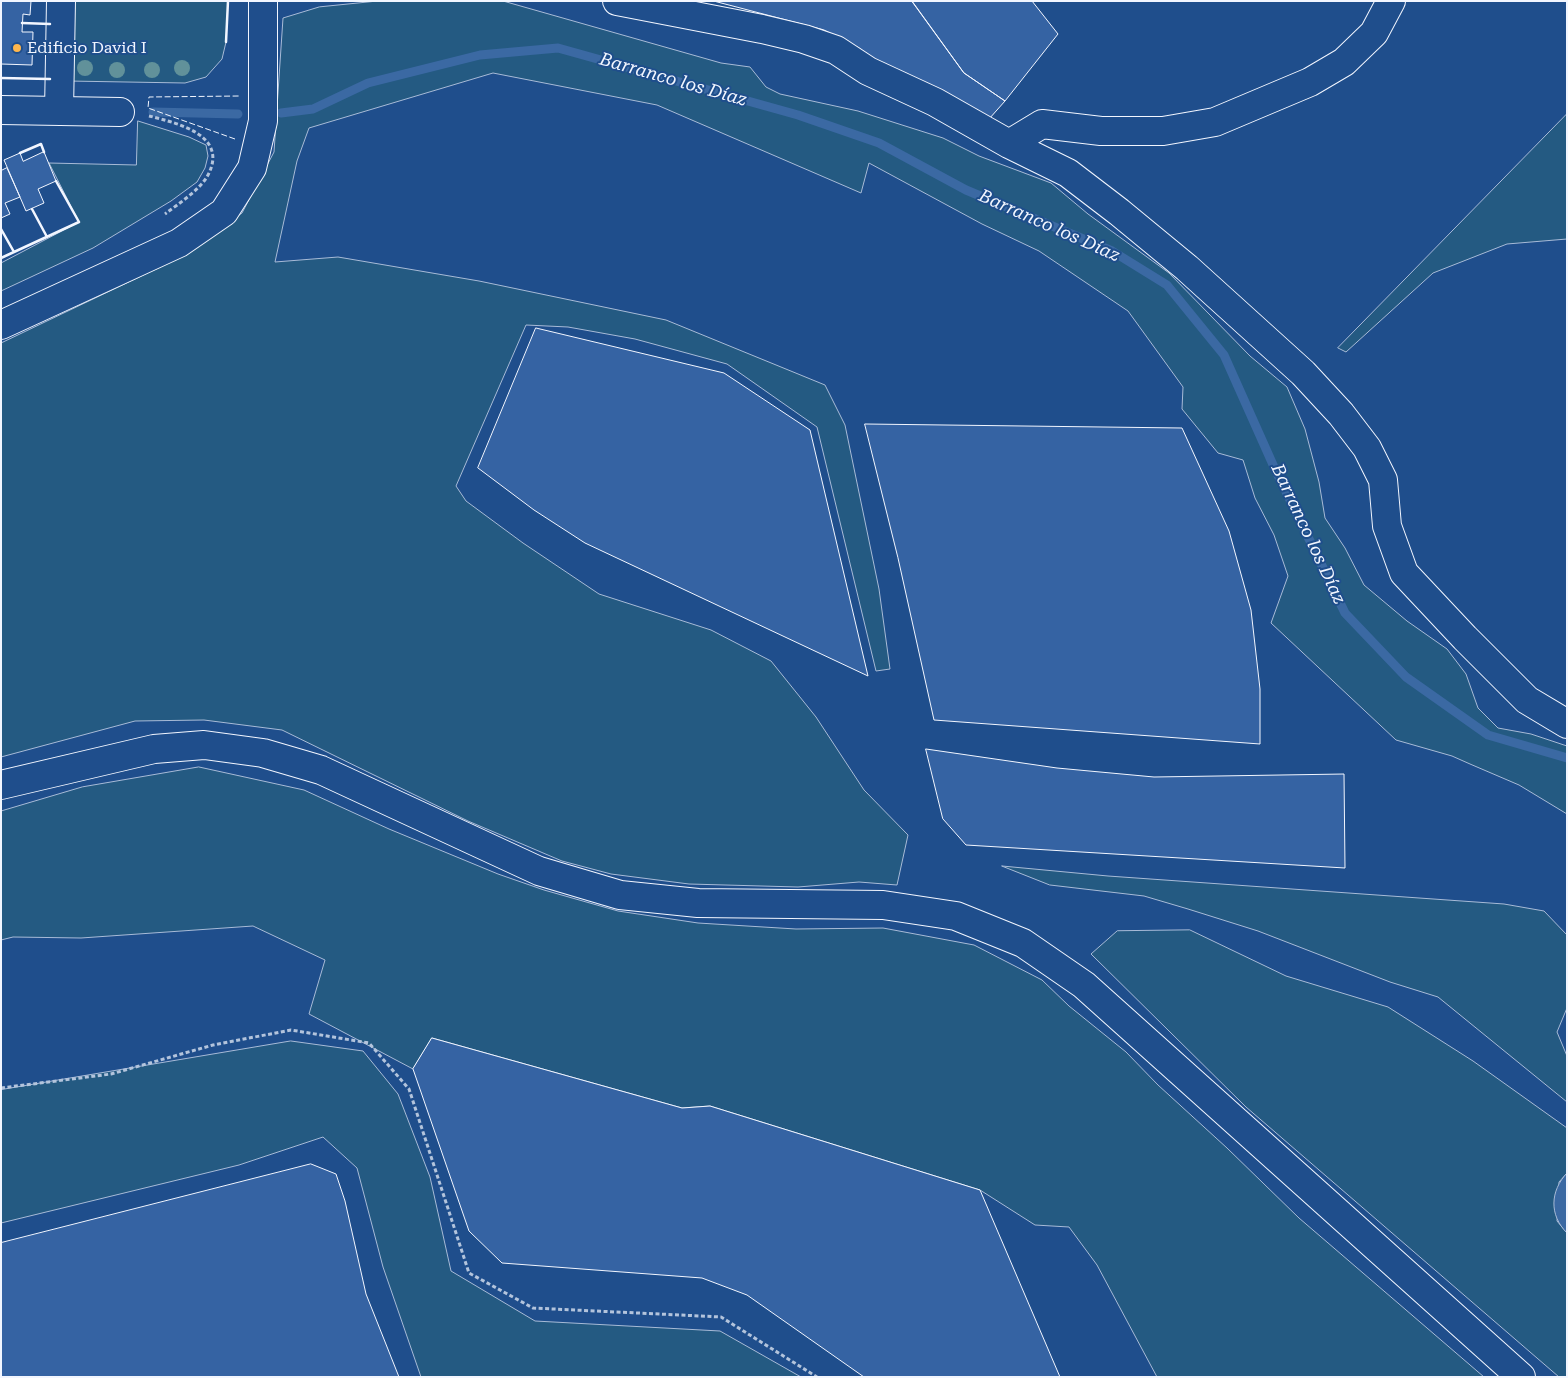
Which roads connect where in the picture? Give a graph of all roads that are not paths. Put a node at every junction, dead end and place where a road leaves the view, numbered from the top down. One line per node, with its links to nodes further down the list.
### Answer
1 (61, 1): 6 (street)
2 (263, 1): 9 (street)
3 (617, 1): 8 (street)
4 (1391, 1): 8 (street)
5 (4, 111): 6 (street)
6 (58, 111): 7 (street)
7 (120, 112)
8 (1009, 144): 10 (street)
9 (1, 326)
10 (1567, 724)
11 (1, 785): 12 (street)
12 (1521, 1377)

